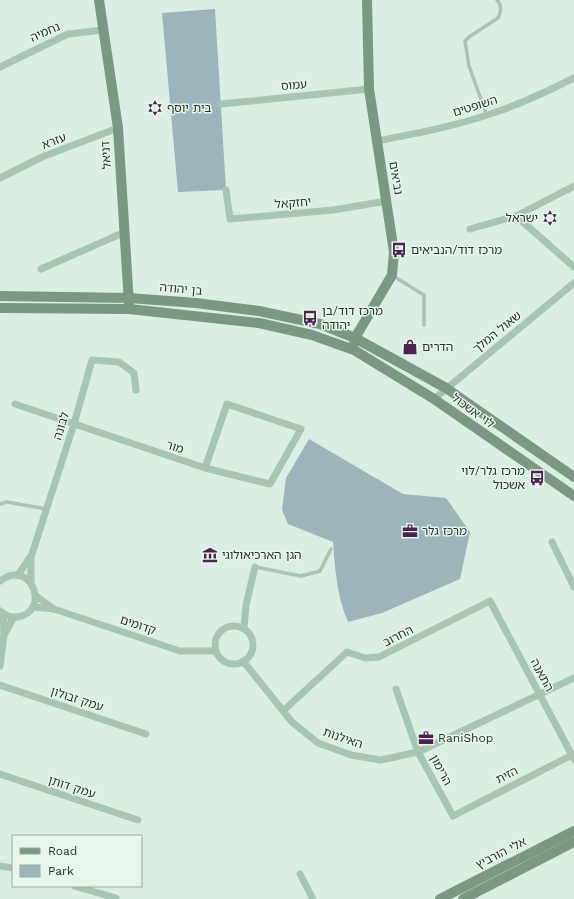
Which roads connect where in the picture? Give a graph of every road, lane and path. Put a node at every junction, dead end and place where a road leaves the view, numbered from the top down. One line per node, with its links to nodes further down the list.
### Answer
1 (100, 0): 4 (street, דניאל)
2 (367, 0): 7 (street, נביאים)
3 (497, 0): 9 (lane)
4 (103, 30): 5 (street, נחמיה); 10 (street, דניאל)
5 (0, 67)
6 (574, 78): 9 (street, השופטים)
7 (370, 89): 8 (street, עמוס); 11 (street, נביאים)
8 (221, 104)
9 (487, 116): 11 (street, השופטים)
10 (118, 128): 12 (street, עזרא); 18 (street, דניאל)
11 (377, 141): 15 (street, נביאים)
12 (0, 178)
13 (574, 186): 16 (street)
14 (226, 190): 15 (street, יחזקאל)
15 (387, 201): 21 (street, נביאים)
16 (516, 216): 17 (street); 19 (street)
17 (470, 229)
18 (125, 232): 20 (street); 24 (street, דניאל)
19 (574, 267)
20 (41, 269)
21 (392, 275): 27 (lane); 28 (street, נביאים)
22 (574, 283): 30 (street, שאול המלך)
23 (0, 296): 24 (street, בן יהודה)
24 (129, 298): 26 (street, דניאל); 28 (street, בן יהודה)
25 (0, 308): 26 (street, בן יהודה)
26 (129, 309): 29 (street, בן יהודה)
27 (424, 325)
28 (355, 338): 29 (street, נביאים); 30 (street, לוי אשכול)
29 (354, 350): 32 (street, לוי אשכול)
30 (446, 388): 32 (street, שאול המלך); 36 (street, לוי אשכול)
31 (136, 390): 34 (street, לבונה)
32 (434, 399): 37 (street, לוי אשכול)
33 (15, 404): 34 (street, מור)
34 (74, 424): 35 (street, מור); 39 (street, לבונה)
35 (205, 468): 35 (street, מור)
36 (574, 477)
37 (574, 496)
38 (0, 504): 39 (lane)
39 (47, 509): 42 (street, לבונה)
40 (552, 542): 47 (street)
41 (331, 549): 43 (lane)
42 (30, 557): 44 (street, לבונה); 46 (street, לבונה)
43 (256, 567): 54 (street)
44 (18, 575): 45 (street); 46 (street)
45 (0, 581)
46 (31, 582): 48 (street, לבונה)
47 (574, 587)
48 (36, 596): 50 (street); 51 (street, קדומים)
49 (490, 601): 62 (street, התאנה); 63 (street, החרוב)
50 (32, 607): 51 (street, קדומים); 53 (street)
51 (54, 610): 56 (street, קדומים)
52 (1, 612): 53 (street); 55 (street)
53 (14, 617): 55 (street)
54 (244, 629): 56 (street); 57 (street)
55 (4, 635): 58 (street)
56 (216, 651): 57 (street)
57 (243, 661): 63 (street, האילנות)
58 (0, 666)
59 (574, 678): 62 (street, האילנות)
60 (0, 685): 64 (street, עמק זבולון)
61 (396, 689): 65 (street, הרימון)
62 (539, 694): 65 (street, האילנות); 66 (street, התאנה)
63 (283, 711): 65 (street, האילנות)
64 (146, 734)
65 (418, 752): 68 (street, הרימון)
66 (573, 757): 68 (street, הזית)
67 (0, 774): 69 (street, עמק דותן)
68 (453, 816)
69 (138, 820)
70 (574, 830): 78 (street, אלי הורביץ)
71 (574, 842): 79 (street, אלי הורביץ)
72 (0, 866): 73 (street)
73 (12, 868)
74 (300, 874): 77 (street)
75 (78, 887): 76 (street)
76 (116, 898)
77 (312, 899)
78 (440, 899)
79 (463, 899)

